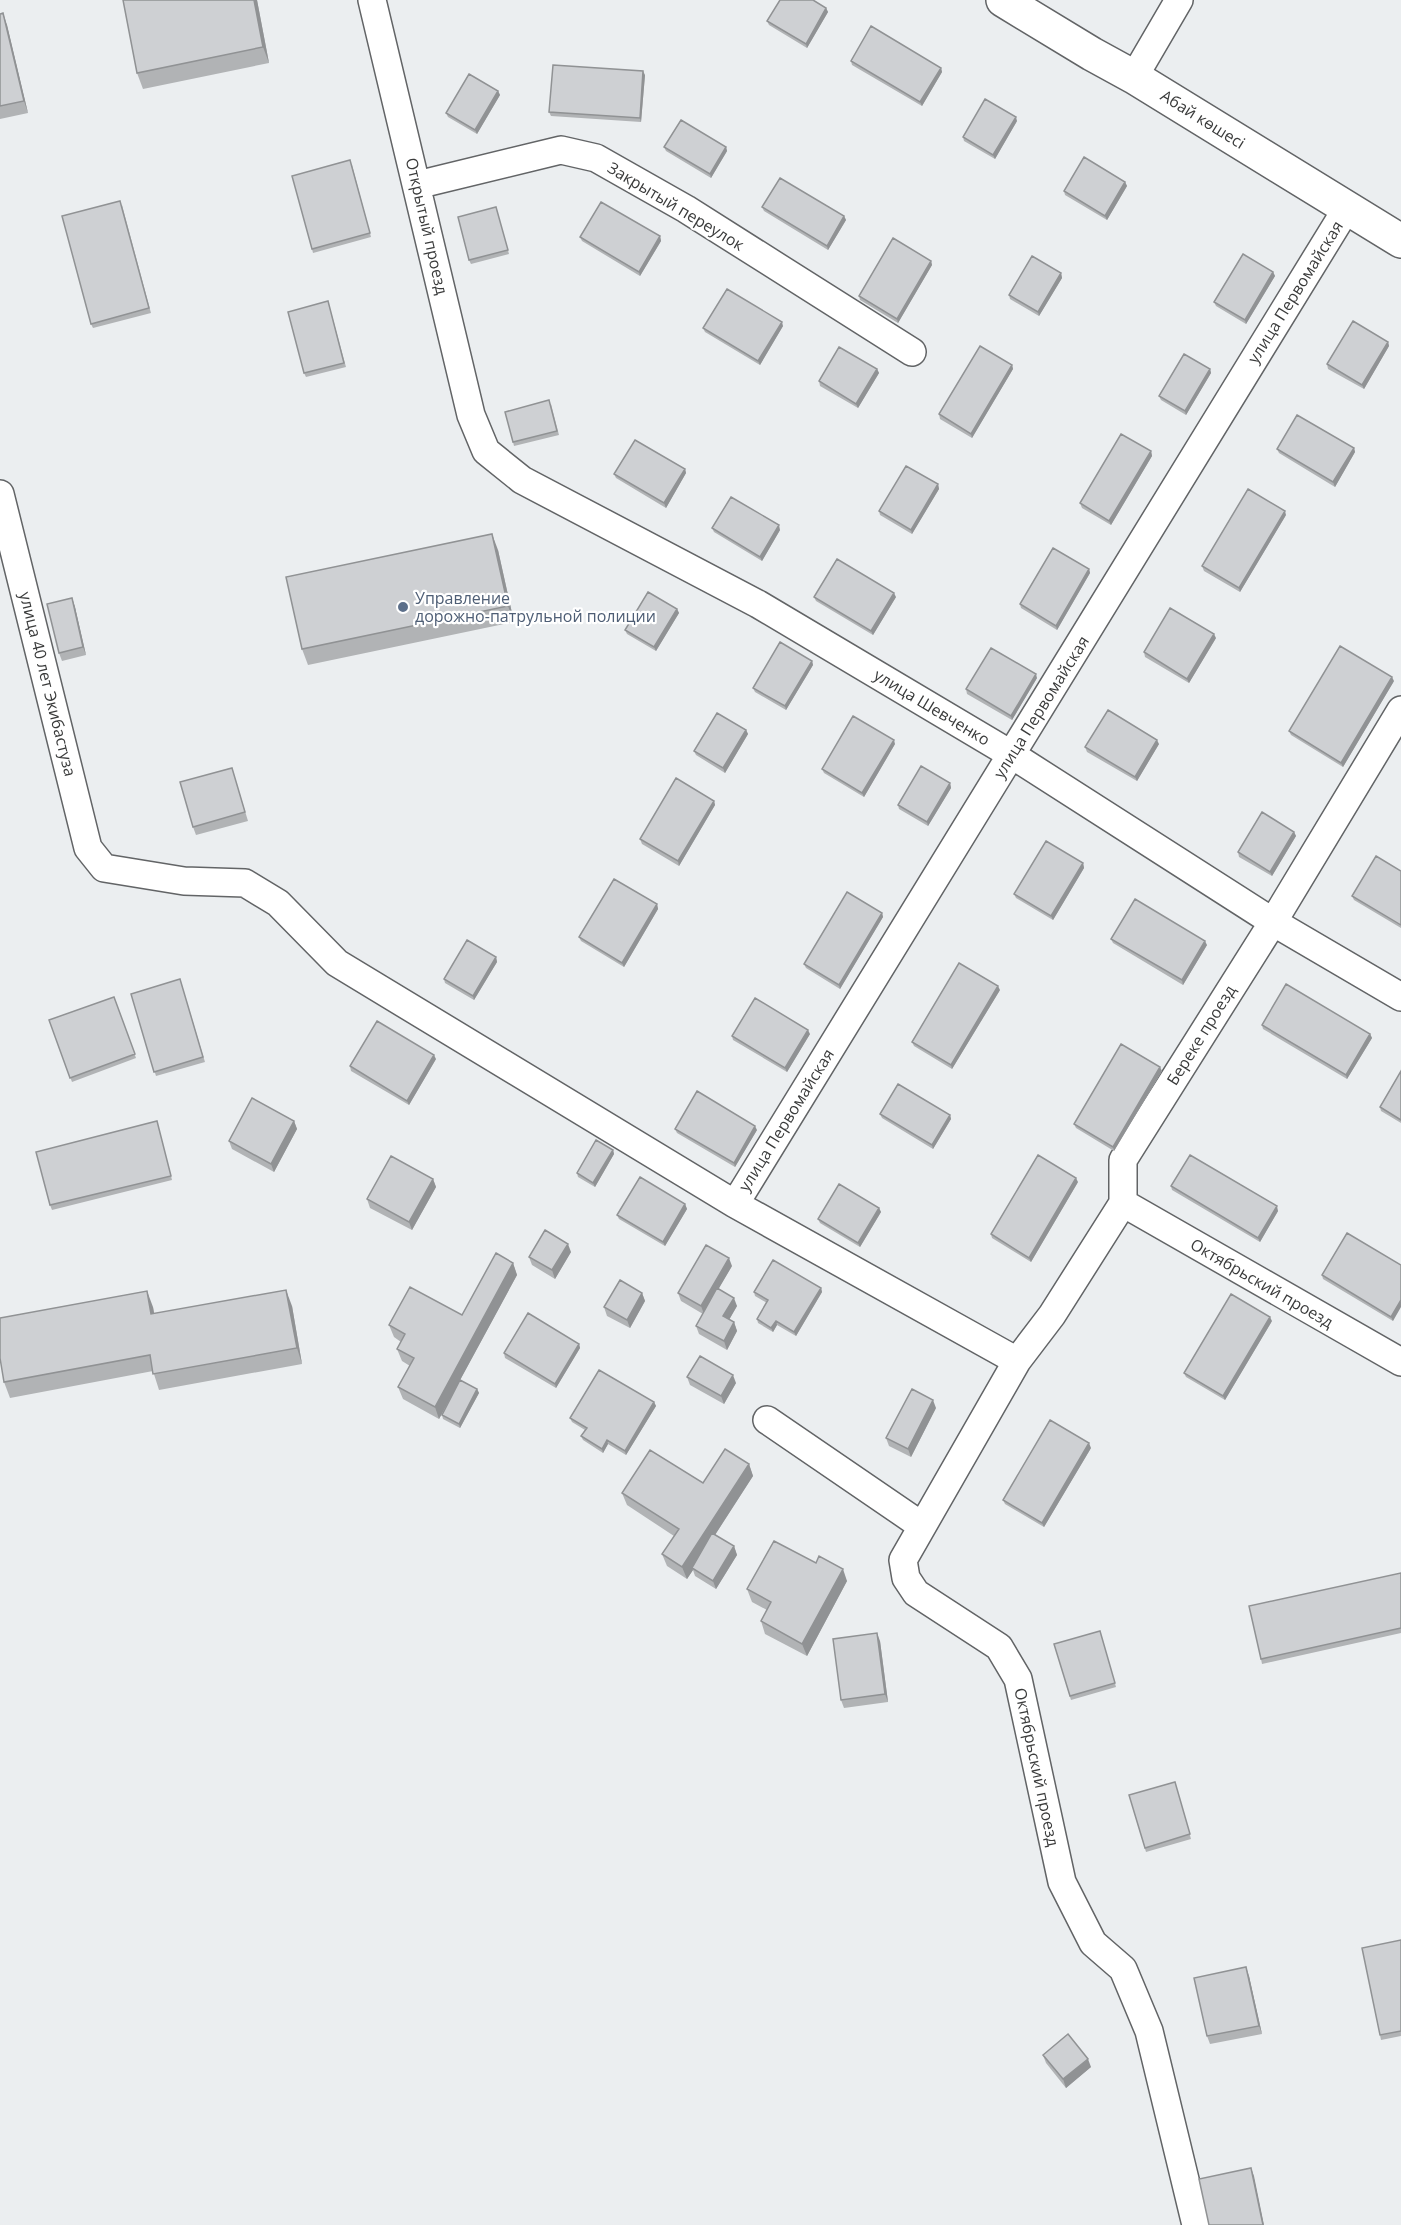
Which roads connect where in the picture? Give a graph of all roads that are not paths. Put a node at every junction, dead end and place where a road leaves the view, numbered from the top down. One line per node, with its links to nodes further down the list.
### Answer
1 (372, 0): 5 (street, Открытый проезд)
2 (1003, 0): 4 (street, Абай көшесі)
3 (1179, 0): 4 (street)
4 (1134, 77): 6 (street, Абай көшесі)
5 (417, 185): 8 (street, Закрытый переулок); 9 (street, Открытый проезд)
6 (1347, 208): 7 (street, Абай көшесі); 12 (street, улица Первомайская)
7 (1401, 241)
8 (912, 352)
9 (486, 451): 12 (street, улица Шевченко)
10 (0, 494): 13 (street, улица 40 лет Экибастуза)
11 (1401, 710): 14 (street, Береке проезд)
12 (1012, 755): 14 (street, улица Шевченко); 17 (street, улица Первомайская)
13 (104, 868): 17 (street, улица Первомайская)
14 (1273, 922): 15 (street, улица Шевченко); 16 (street, Береке проезд)
15 (1401, 997)
16 (1123, 1203): 18 (street); 19 (street, Октябрьский проезд)
17 (735, 1204): 18 (street, улица Первомайская)
18 (1017, 1361): 21 (street, Октябрьский проезд)
19 (1401, 1362)
20 (767, 1420): 21 (street)
21 (922, 1526): 22 (street, Октябрьский проезд)
22 (1197, 2225)

